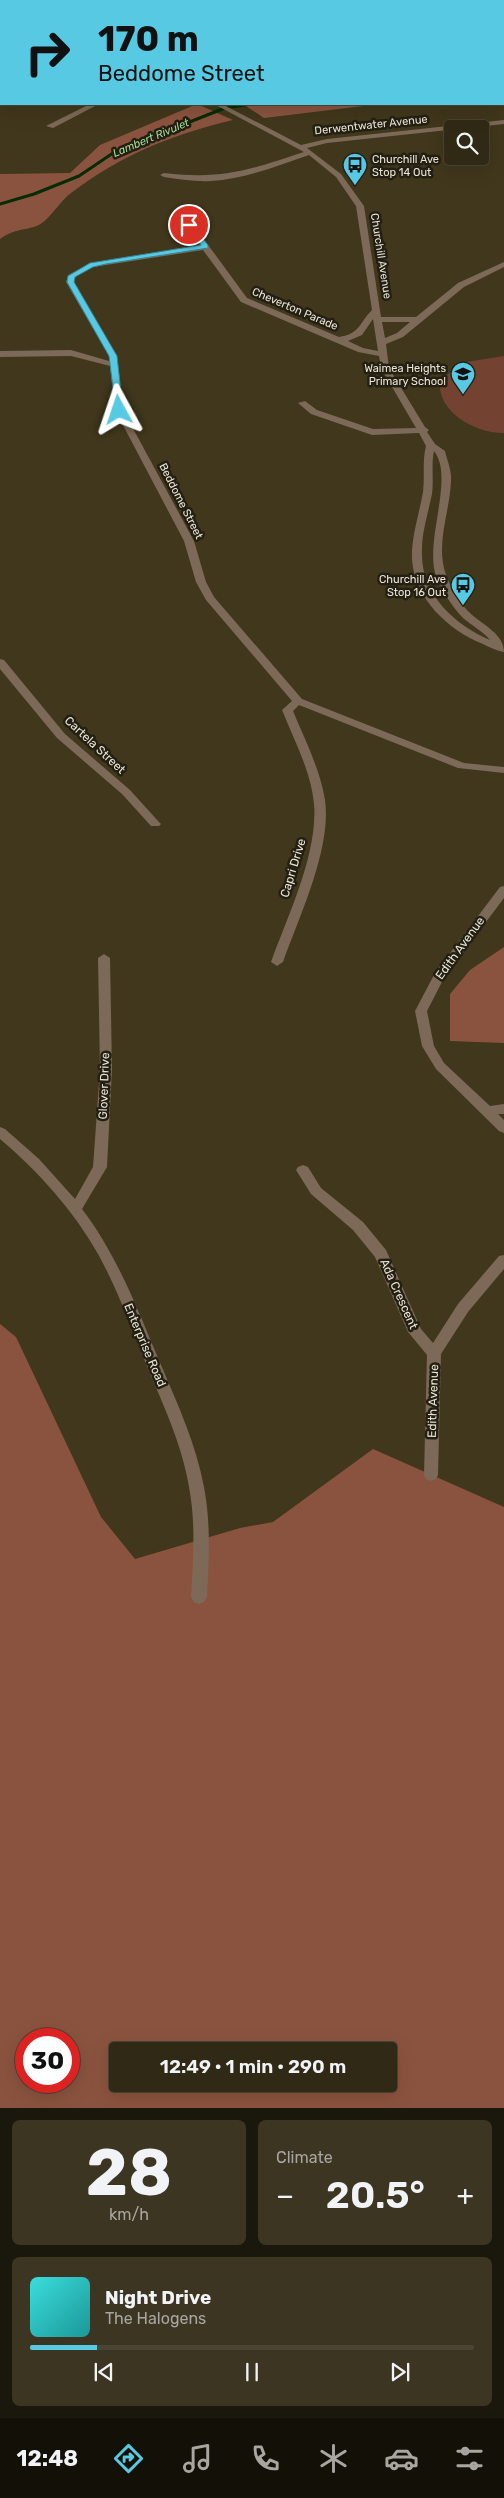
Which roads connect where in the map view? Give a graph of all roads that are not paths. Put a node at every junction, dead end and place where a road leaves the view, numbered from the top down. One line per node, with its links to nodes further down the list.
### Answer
1 (93, 105): 4 (street)
2 (220, 105): 6 (street, Churchill Avenue)
3 (501, 122): 5 (street); 6 (street, Derwentwater Avenue)
4 (50, 126)
5 (504, 131)
6 (300, 147): 7 (street, Churchill Avenue)
7 (310, 152): 8 (street); 12 (street, Churchill Avenue)
8 (164, 175)
9 (189, 225): 10 (street, Cheverton Parade)
10 (206, 247): 15 (street, Cheverton Parade); 19 (street, Beddome Street)
11 (504, 264): 14 (street)
12 (376, 309): 13 (street, Churchill Avenue); 15 (street, Cheverton Parade)
13 (378, 319): 14 (street); 16 (street, Churchill Avenue)
14 (417, 320): 16 (street)
15 (339, 340): 18 (street, Cheverton Parade)
16 (381, 344): 18 (street, Churchill Avenue)
17 (0, 354): 19 (street)
18 (382, 354): 21 (street, Churchill Avenue)
19 (115, 365): 25 (street, Beddome Street)
20 (302, 403): 21 (street)
21 (424, 430): 22 (street, Churchill Avenue)
22 (431, 446): 23 (street, Churchill Avenue); 23 (street, Churchill Avenue)
23 (502, 645)
24 (0, 662): 27 (street, Cartela Street)
25 (298, 701): 26 (street, Beddome Street); 30 (street, Capri Drive)
26 (504, 770)
27 (155, 824)
28 (504, 890): 32 (street, Edith Avenue)
29 (104, 958): 36 (street, Glover Drive)
30 (277, 962)
31 (504, 1109): 32 (street)
32 (489, 1111): 33 (street, Edith Avenue)
33 (504, 1128)
34 (0, 1132): 36 (street, Enterprise Road)
35 (303, 1170): 38 (street, Ada Crescent)
36 (76, 1208): 40 (street, Enterprise Road)
37 (504, 1260): 38 (street, Edith Avenue)
38 (434, 1353): 39 (street, Edith Avenue)
39 (431, 1475)
40 (199, 1597)

